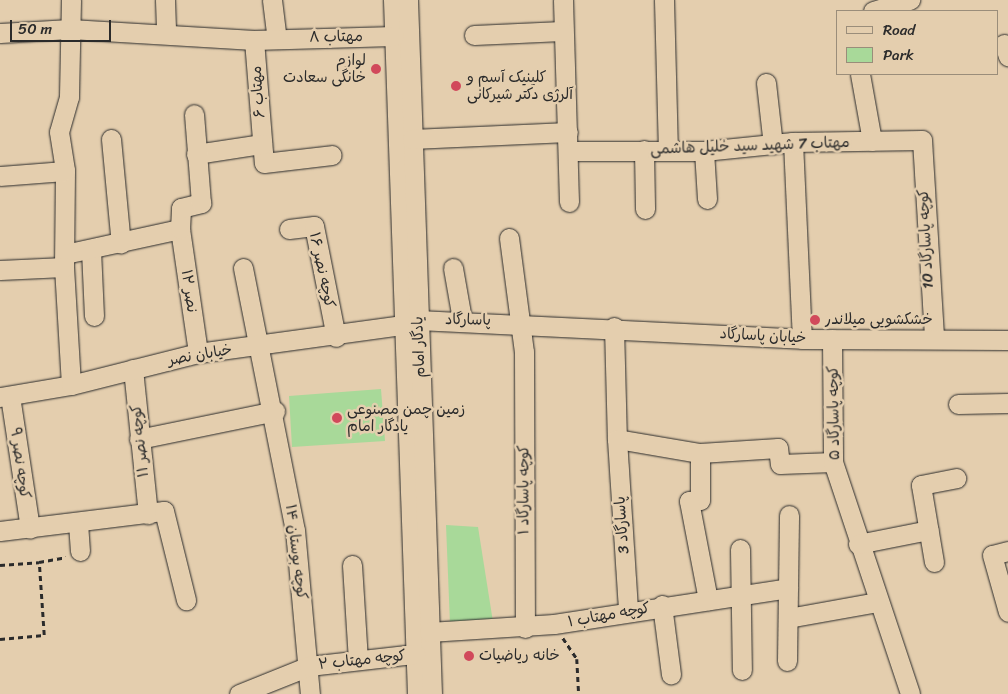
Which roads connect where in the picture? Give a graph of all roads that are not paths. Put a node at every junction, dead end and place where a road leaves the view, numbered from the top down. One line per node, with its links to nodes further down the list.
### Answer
1 (71, 0): 10 (street)
2 (165, 0): 12 (street)
3 (272, 0): 16 (street)
4 (393, 0): 15 (street, یادگار امام)
5 (408, 0): 23 (street, یادگار امام)
6 (563, 0): 11 (street)
7 (664, 0): 30 (street)
8 (905, 5): 9 (street)
9 (878, 10)
10 (70, 29): 12 (street, مهتاب ۸); 13 (street, مهتاب ۸); 35 (street)
11 (562, 31): 14 (street); 21 (street)
12 (166, 32): 17 (street, مهتاب ۸)
13 (0, 33)
14 (474, 35)
15 (394, 36): 16 (street, مهتاب ۸); 52 (street, یادگار امام)
16 (277, 39): 17 (street, مهتاب ۸)
17 (254, 40): 27 (street, مهتاب ۶)
18 (860, 75): 25 (street)
19 (766, 83): 28 (street)
20 (194, 114): 33 (street)
21 (568, 132): 23 (street); 32 (street)
22 (111, 139): 43 (street)
23 (412, 139): 52 (street, یادگار امام)
24 (922, 140): 25 (street, مهتاب 7 شهید سید خلیل هاشمی); 55 (street, کوچه پاسارگاد 10)
25 (872, 141): 26 (street, مهتاب 7 شهید سید خلیل هاشمی)
26 (793, 142): 28 (street, مهتاب 7 شهید سید خلیل هاشمی); 56 (street)
27 (262, 144): 33 (street); 34 (street, مهتاب ۶)
28 (772, 145): 31 (street, مهتاب 7 شهید سید خلیل هاشمی)
29 (644, 150): 30 (street, مهتاب 7 شهید سید خلیل هاشمی); 32 (street, مهتاب 7 شهید سید خلیل هاشمی); 39 (street)
30 (668, 150): 31 (street, مهتاب 7 شهید سید خلیل هاشمی)
31 (704, 150): 37 (street)
32 (568, 151): 38 (street)
33 (196, 154): 40 (street)
34 (332, 154)
35 (66, 171): 36 (street); 45 (street)
36 (0, 176)
37 (706, 200)
38 (569, 202)
39 (646, 209)
40 (180, 229): 43 (street); 60 (street, نصر ۱۲)
41 (289, 229): 54 (street, کوچه نصر ۱۶)
42 (509, 238): 51 (street, کوچه پاسارگاد ۱)
43 (121, 244): 44 (street)
44 (90, 250): 45 (street); 49 (street)
45 (64, 260): 48 (street); 62 (street)
46 (243, 268): 59 (street, کوچه بوستان ۱۴)
47 (453, 268): 50 (street)
48 (0, 270)
49 (94, 316)
50 (462, 319): 51 (street, پاسارگاد); 52 (street, پاسارگاد)
51 (518, 322): 53 (street, خیابان پاسارگاد); 94 (street, کوچه پاسارگاد ۱)
52 (410, 323): 54 (street, خیابان نصر); 72 (street, یادگار امام)
53 (614, 327): 56 (street, خیابان پاسارگاد); 68 (street, پاسارگاد 3)
54 (336, 337): 59 (street, خیابان نصر)
55 (934, 338): 57 (street, خیابان پاسارگاد); 58 (street, خیابان پاسارگاد)
56 (802, 339): 57 (street, خیابان پاسارگاد)
57 (832, 339): 70 (street, کوچه پاسارگاد ۵)
58 (1008, 340)
59 (261, 346): 60 (street, خیابان نصر); 66 (street, کوچه بوستان ۱۴)
60 (198, 353): 61 (street, خیابان نصر)
61 (133, 369): 62 (street, خیابان نصر); 67 (street, کوچه نصر ۱۱)
62 (71, 385): 63 (street, خیابان نصر)
63 (5, 397): 76 (street, کوچه نصر ۹)
64 (958, 404): 65 (street)
65 (1008, 404)
66 (275, 411): 67 (street); 99 (street, کوچه بوستان ۱۴)
67 (140, 439): 73 (street, کوچه نصر ۱۱)
68 (617, 439): 69 (street); 91 (street, پاسارگاد 3)
69 (700, 453): 70 (street); 88 (street)
70 (833, 462): 79 (street, کوچه پاسارگاد ۵)
71 (956, 478): 77 (street)
72 (418, 480): 95 (street, یادگار امام); 96 (street, یادگار امام)
73 (148, 514): 75 (street); 87 (street)
74 (789, 515): 85 (street)
75 (78, 523): 76 (street); 81 (street)
76 (30, 529): 78 (street)
77 (929, 530): 79 (street); 83 (street)
78 (0, 531)
79 (858, 544): 89 (street, کوچه پاسارگاد ۵)
80 (740, 549): 86 (street)
81 (80, 551)
82 (1008, 551): 92 (street)
83 (934, 562)
84 (352, 565): 97 (street)
85 (788, 588): 86 (street, کوچه مهتاب ۱); 93 (street)
86 (742, 593): 88 (street, کوچه مهتاب ۱); 100 (street)
87 (186, 600)
88 (708, 600): 90 (street, کوچه مهتاب ۱)
89 (877, 602): 93 (street); 106 (street, کوچه پاسارگاد ۵)
90 (662, 605): 91 (street, کوچه مهتاب ۱); 101 (street)
91 (628, 612): 94 (street, کوچه مهتاب ۱)
92 (1008, 612)
93 (788, 618): 98 (street)
94 (525, 628): 95 (street, کوچه مهتاب ۱)
95 (429, 632): 105 (street, یادگار امام)
96 (415, 654): 97 (street, کوچه مهتاب ۲); 104 (street, یادگار امام)
97 (358, 660): 99 (street, کوچه مهتاب ۲)
98 (787, 661)
99 (309, 666): 102 (street, کوچه مهتاب ۲); 103 (street, کوچه بوستان ۱۴)
100 (742, 670)
101 (671, 674)
102 (239, 694)
103 (310, 694)
104 (417, 694)
105 (432, 694)
106 (910, 694)

